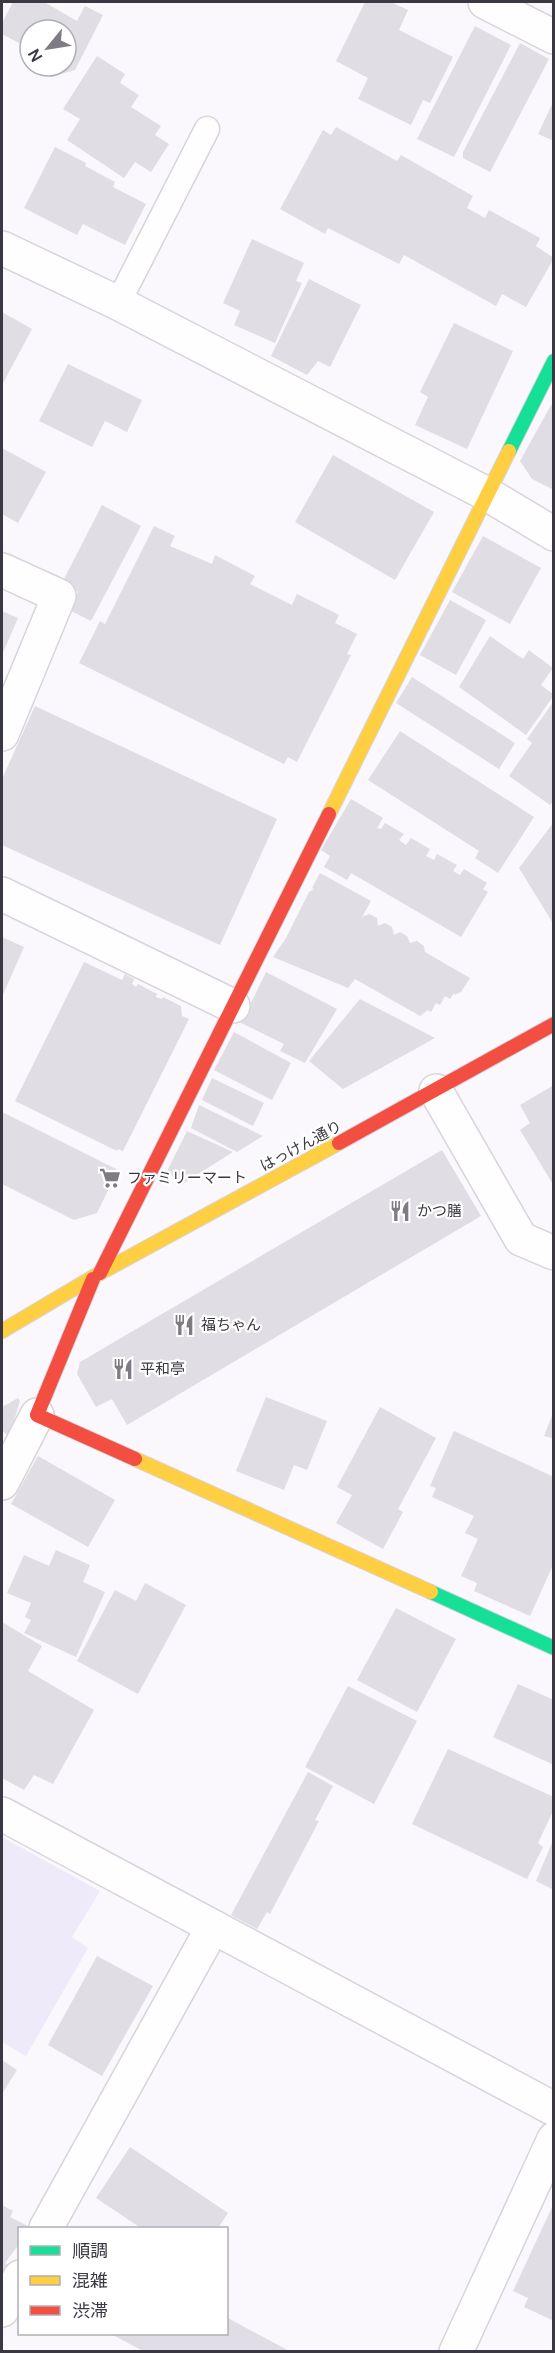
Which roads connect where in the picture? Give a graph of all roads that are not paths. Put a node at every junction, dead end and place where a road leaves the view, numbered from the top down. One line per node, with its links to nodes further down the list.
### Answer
1 (485, 2): 2 (street)
2 (554, 37)
3 (207, 129): 5 (lane)
4 (2, 248): 5 (street)
5 (118, 303): 7 (street)
6 (554, 361): 7 (street)
7 (487, 494): 8 (street); 12 (street)
8 (554, 534)
9 (2, 570): 10 (street)
10 (2, 734)
11 (2, 894): 12 (street)
12 (233, 1006): 16 (street)
13 (554, 1024): 14 (street, はっけん通り)
14 (436, 1091): 15 (street); 16 (street, はっけん通り)
15 (554, 1253)
16 (97, 1276): 17 (street, はっけん通り); 18 (street)
17 (2, 1331)
18 (37, 1415): 19 (street); 20 (street)
19 (2, 1483)
20 (554, 1648)
21 (2, 1814): 22 (street)
22 (213, 1928): 23 (street); 25 (street)
23 (554, 2109)
24 (554, 2139): 28 (street)
25 (47, 2227)
26 (18, 2281): 27 (street)
27 (2, 2310)
28 (456, 2352)

